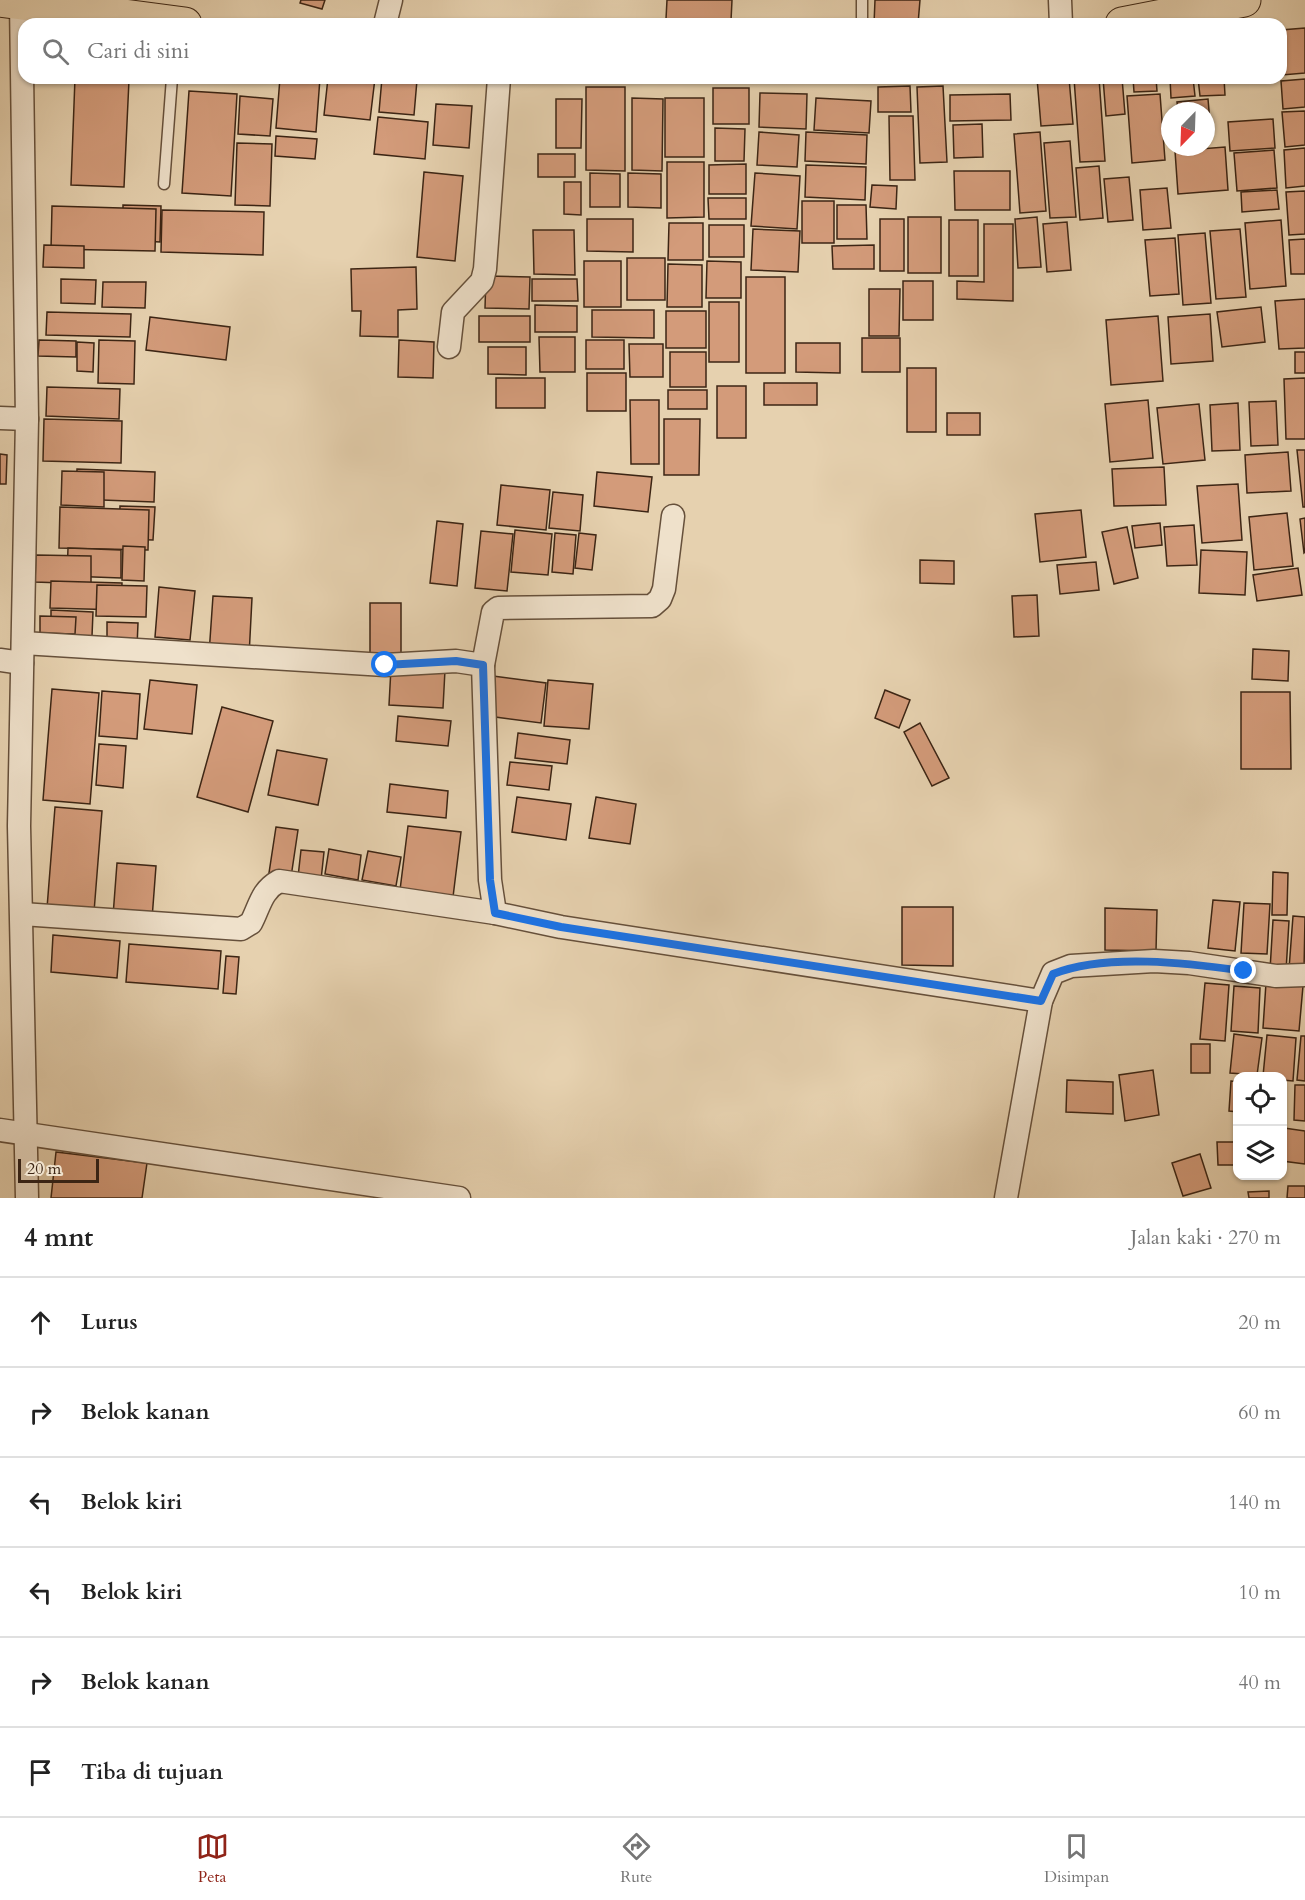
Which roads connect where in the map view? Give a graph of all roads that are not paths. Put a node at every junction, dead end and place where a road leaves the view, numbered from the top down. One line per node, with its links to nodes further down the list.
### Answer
1 (391, 0): 7 (street)
2 (862, 0): 8 (lane)
3 (1060, 0): 9 (street)
4 (1244, 0): 10 (highway)
5 (10, 2): 6 (highway); 16 (street)
6 (133, 18)
7 (386, 18)
8 (862, 18)
9 (1060, 18)
10 (1152, 18)
11 (172, 84): 13 (lane)
12 (499, 84): 14 (street)
13 (164, 184)
14 (449, 347)
15 (0, 418): 16 (street)
16 (27, 419): 18 (street)
17 (673, 516): 19 (street)
18 (15, 655): 19 (street); 21 (street)
19 (483, 665): 20 (street)
20 (495, 913): 21 (street); 23 (street)
21 (22, 914): 25 (street)
22 (1305, 975): 23 (street)
23 (1041, 1001): 28 (street)
24 (0, 1130): 25 (street)
25 (27, 1134): 26 (street); 27 (street)
26 (27, 1198)
27 (459, 1198)
28 (1006, 1198)

